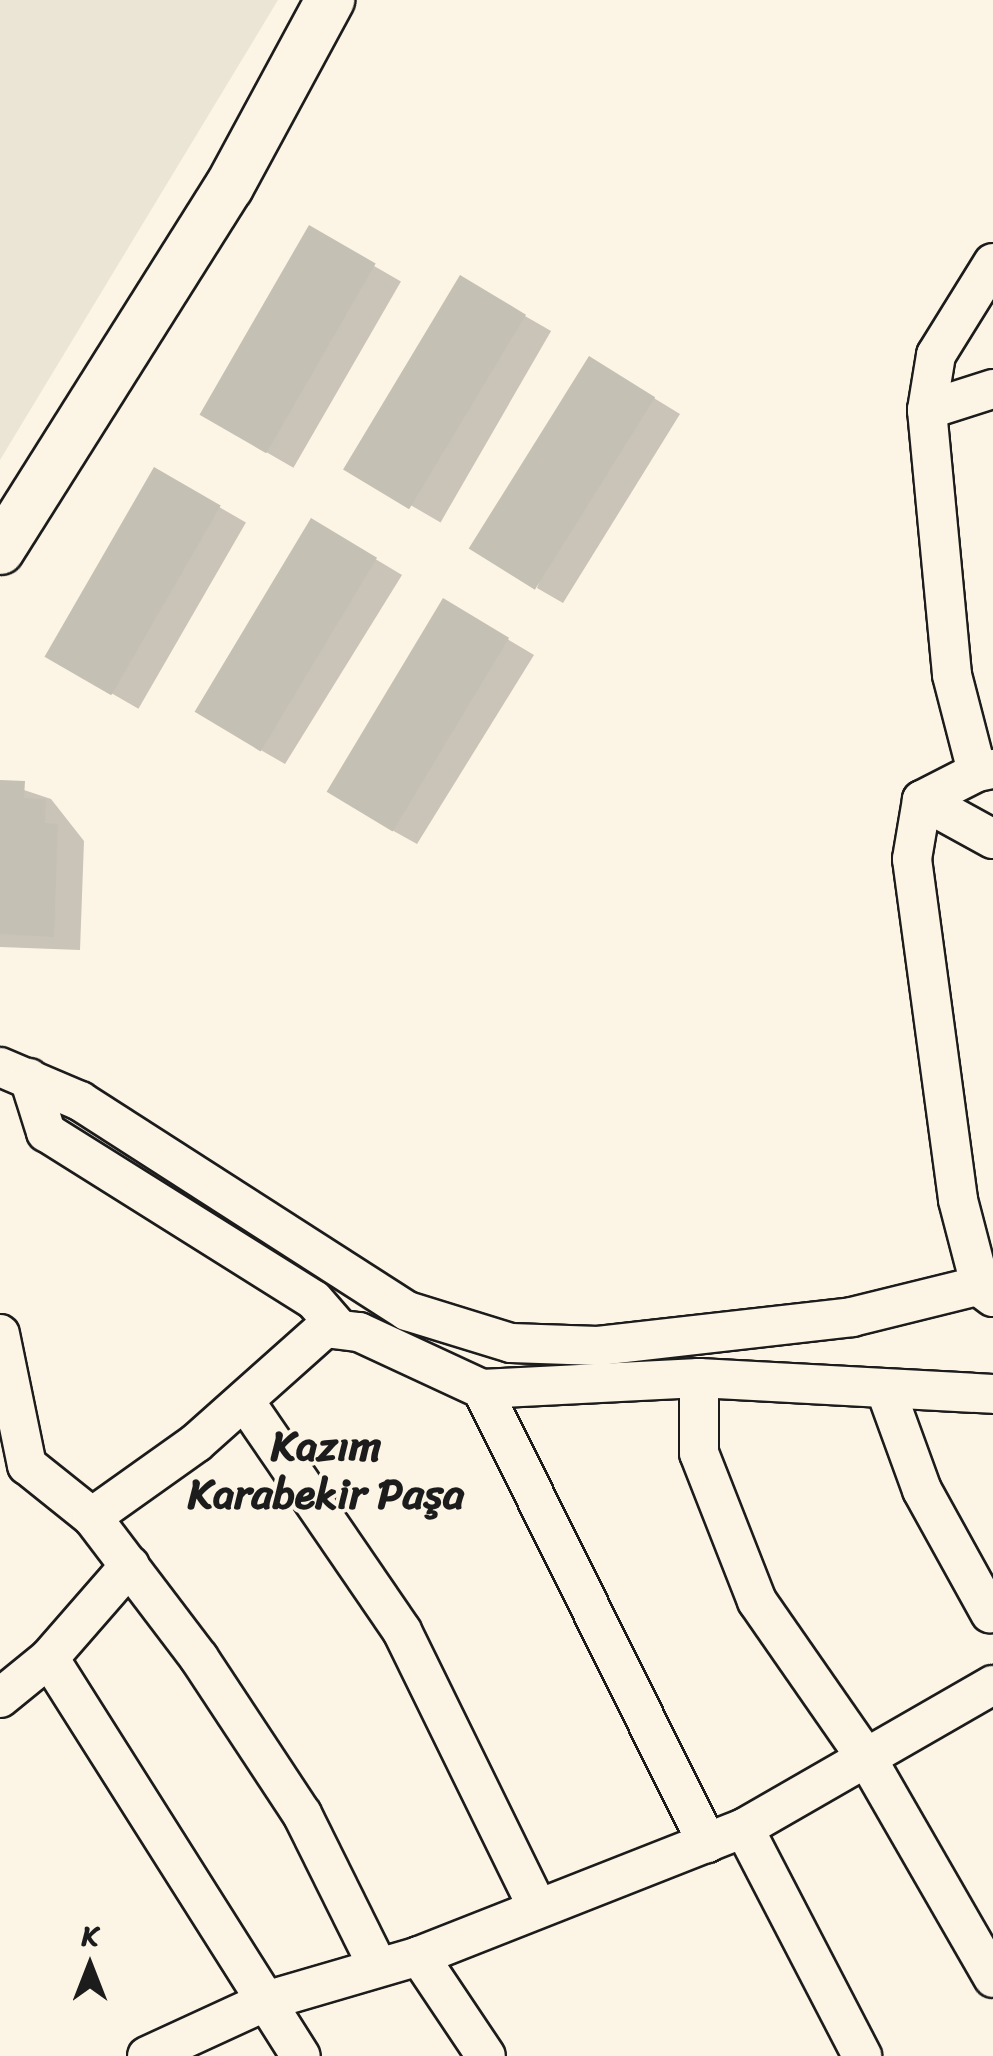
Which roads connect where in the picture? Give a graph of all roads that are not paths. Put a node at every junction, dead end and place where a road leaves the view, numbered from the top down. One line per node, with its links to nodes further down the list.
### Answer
1 (330, 0): 5 (street)
2 (993, 263): 4 (street)
3 (993, 389): 4 (street)
4 (928, 410): 6 (street)
5 (0, 550)
6 (985, 771): 7 (street)
7 (922, 800): 8 (street); 10 (street)
8 (993, 838)
9 (15, 1072): 10 (street); 11 (street)
10 (989, 1289)
11 (337, 1326): 14 (street); 17 (street)
12 (0, 1334): 18 (street)
13 (699, 1378): 14 (street); 15 (street); 24 (street)
14 (482, 1389): 26 (street)
15 (886, 1391): 16 (street); 20 (street)
16 (993, 1394)
17 (246, 1403): 18 (street); 27 (street)
18 (92, 1517): 19 (street)
19 (130, 1564): 21 (street); 29 (street)
20 (990, 1613)
21 (49, 1658): 23 (street); 31 (street)
22 (993, 1685): 24 (street)
23 (0, 1698)
24 (869, 1762): 25 (street); 30 (street)
25 (744, 1828): 26 (street); 35 (street)
26 (707, 1843): 27 (street)
27 (538, 1909): 28 (street)
28 (418, 1956): 29 (street); 34 (street)
29 (377, 1965): 31 (street)
30 (993, 1978)
31 (269, 2000): 32 (street); 33 (street)
32 (147, 2056)
33 (301, 2056)
34 (486, 2056)
35 (862, 2056)

